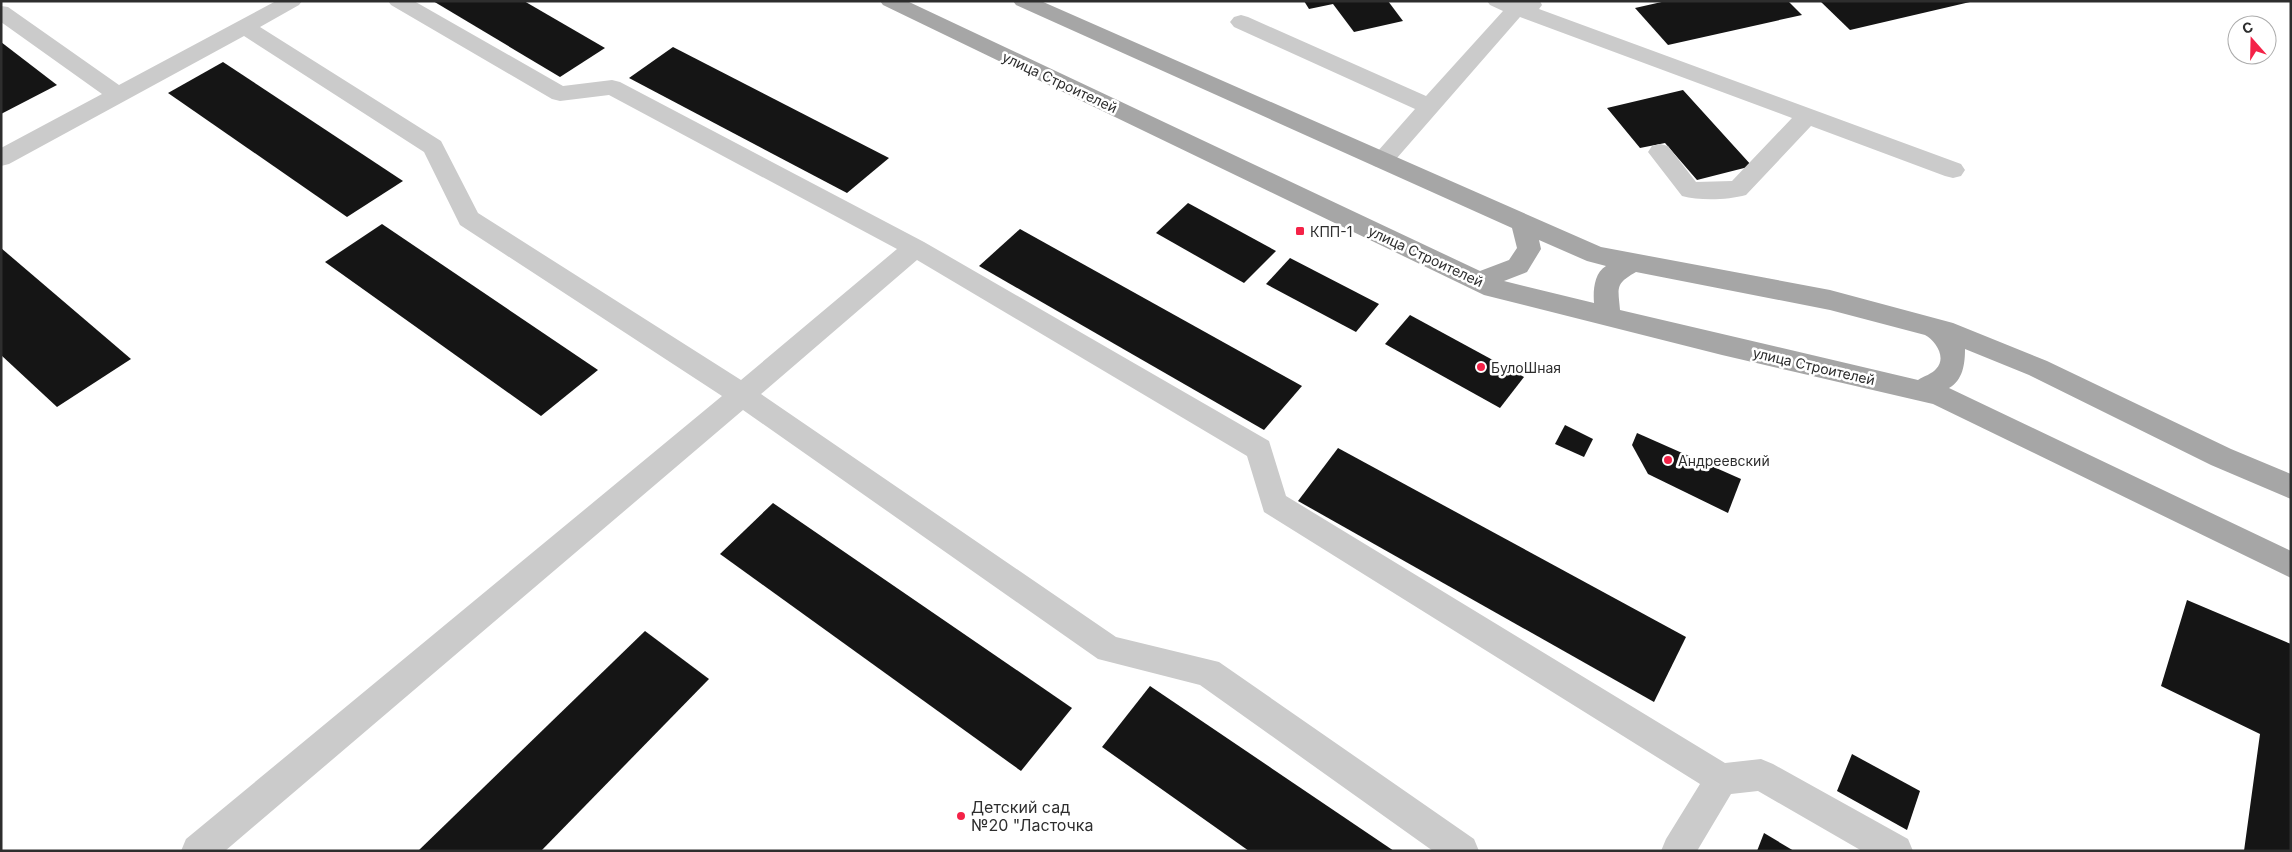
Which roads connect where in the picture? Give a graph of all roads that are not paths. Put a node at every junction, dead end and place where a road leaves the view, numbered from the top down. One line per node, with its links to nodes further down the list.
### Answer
1 (292, 1): 9 (lane)
2 (398, 1): 18 (lane)
3 (890, 1): 20 (main road, улица Строителей)
4 (1023, 1): 15 (main road)
5 (1551, 1): 6 (lane)
6 (1507, 5): 11 (lane); 12 (lane)
7 (1, 12): 10 (lane)
8 (1241, 22): 11 (lane)
9 (245, 26): 10 (lane); 24 (lane)
10 (118, 95): 14 (lane)
11 (1430, 107): 15 (lane)
12 (1806, 116): 13 (lane); 16 (lane)
13 (1660, 152)
14 (1, 158)
15 (1382, 160): 17 (main road)
16 (1953, 170)
17 (1523, 223): 19 (main road); 20 (main road)
18 (915, 248): 24 (lane); 27 (lane)
19 (1632, 262): 21 (main road); 22 (main road)
20 (1479, 281): 21 (main road, улица Строителей)
21 (1608, 316): 23 (main road, улица Строителей)
22 (1938, 329): 23 (main road); 25 (main road)
23 (1930, 393): 26 (main road, улица Строителей)
24 (742, 395): 28 (lane); 29 (lane)
25 (2291, 487)
26 (2291, 566)
27 (1722, 778): 30 (lane); 31 (lane)
28 (198, 851)
29 (1462, 851)
30 (1678, 851)
31 (1896, 851)

